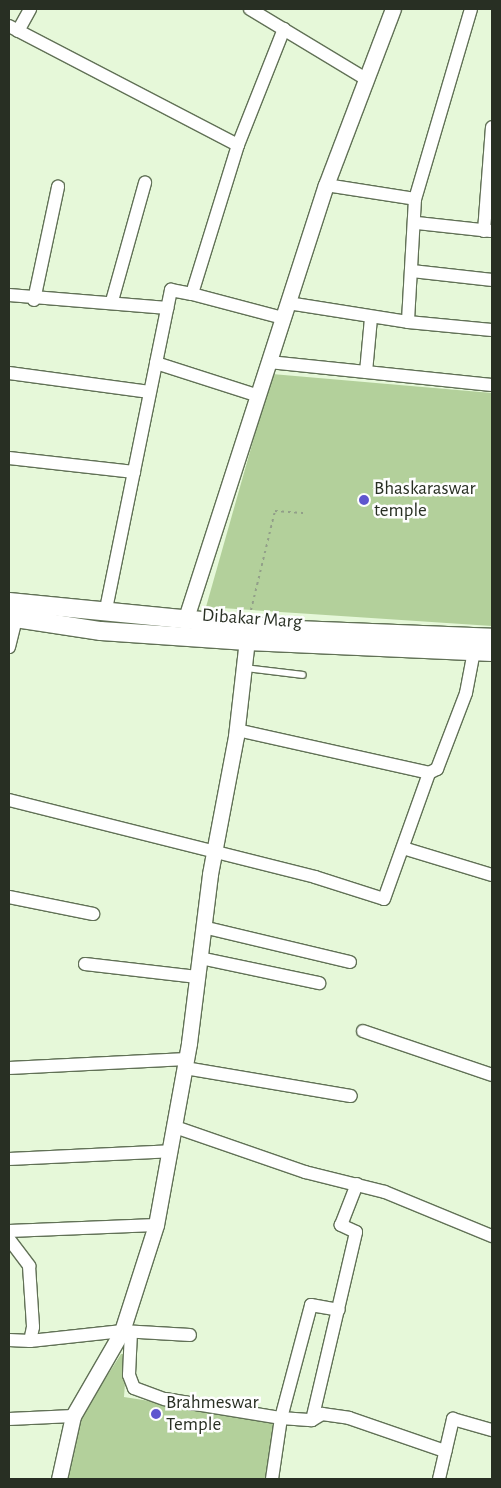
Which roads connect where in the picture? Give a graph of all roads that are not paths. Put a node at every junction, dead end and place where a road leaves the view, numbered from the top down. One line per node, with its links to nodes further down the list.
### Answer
1 (30, 9): 5 (street)
2 (250, 9): 6 (street)
3 (393, 9): 7 (street)
4 (471, 9): 13 (street)
5 (14, 29): 9 (street)
6 (284, 29): 7 (street); 9 (street)
7 (366, 79): 11 (street)
8 (492, 127): 15 (street)
9 (238, 146): 18 (street)
10 (145, 184): 21 (street)
11 (326, 185): 13 (street); 22 (street)
12 (58, 187): 20 (street)
13 (415, 199): 14 (street)
14 (417, 223): 15 (street); 16 (street)
15 (488, 231)
16 (412, 271): 17 (street); 26 (street)
17 (492, 280)
18 (192, 294): 23 (street); 24 (street)
19 (9, 295): 20 (street)
20 (34, 300): 21 (street)
21 (112, 301): 23 (street)
22 (288, 302): 24 (street); 25 (street)
23 (167, 308): 28 (street)
24 (283, 318): 29 (street)
25 (372, 318): 26 (street); 30 (street)
26 (408, 322): 27 (street)
27 (492, 330)
28 (156, 362): 33 (street); 34 (street)
29 (270, 362): 30 (street); 34 (street)
30 (366, 372): 32 (street)
31 (9, 373): 33 (street)
32 (492, 385)
33 (150, 392): 36 (street)
34 (258, 396): 40 (street)
35 (9, 458): 36 (street)
36 (134, 472): 38 (street)
37 (9, 602): 38 (main road, Dibakar Marg)
38 (105, 614): 40 (main road, Dibakar Marg)
39 (12, 618): 41 (main road, Dibakar Marg); 43 (street)
40 (185, 621): 41 (main road, Dibakar Marg)
41 (248, 634): 42 (main road, Dibakar Marg); 44 (main road, Dibakar Marg); 46 (street)
42 (492, 638)
43 (9, 647)
44 (474, 651): 45 (main road, Dibakar Marg); 49 (street)
45 (492, 652)
46 (244, 668): 47 (lane); 48 (street)
47 (303, 675)
48 (237, 730): 49 (street); 52 (street)
49 (429, 773): 51 (street)
50 (9, 800): 52 (street)
51 (403, 848): 52 (street); 53 (street)
52 (214, 855): 56 (street)
53 (492, 875)
54 (9, 897): 55 (street)
55 (92, 914)
56 (204, 927): 57 (street); 58 (street)
57 (200, 958): 60 (street); 61 (street)
58 (350, 962)
59 (85, 964): 60 (street)
60 (197, 977): 63 (street)
61 (319, 983)
62 (363, 1031): 65 (street)
63 (186, 1064): 64 (street); 66 (street); 67 (street)
64 (9, 1068)
65 (492, 1075)
66 (351, 1096)
67 (175, 1127): 68 (street); 70 (street)
68 (170, 1152): 69 (street); 71 (street)
69 (9, 1159)
70 (357, 1184): 73 (street); 75 (street)
71 (156, 1225): 72 (street); 76 (street)
72 (9, 1231)
73 (492, 1236)
74 (9, 1239): 79 (street)
75 (339, 1310): 81 (street); 83 (street)
76 (126, 1332): 77 (street); 79 (street); 80 (street); 81 (street)
77 (190, 1335)
78 (9, 1340): 79 (street)
79 (30, 1341)
80 (73, 1416): 82 (street); 86 (street)
81 (281, 1418): 83 (street); 87 (street)
82 (9, 1419)
83 (312, 1420): 85 (street)
84 (492, 1430): 85 (street)
85 (445, 1451): 88 (street)
86 (59, 1479)
87 (272, 1479)
88 (439, 1479)

